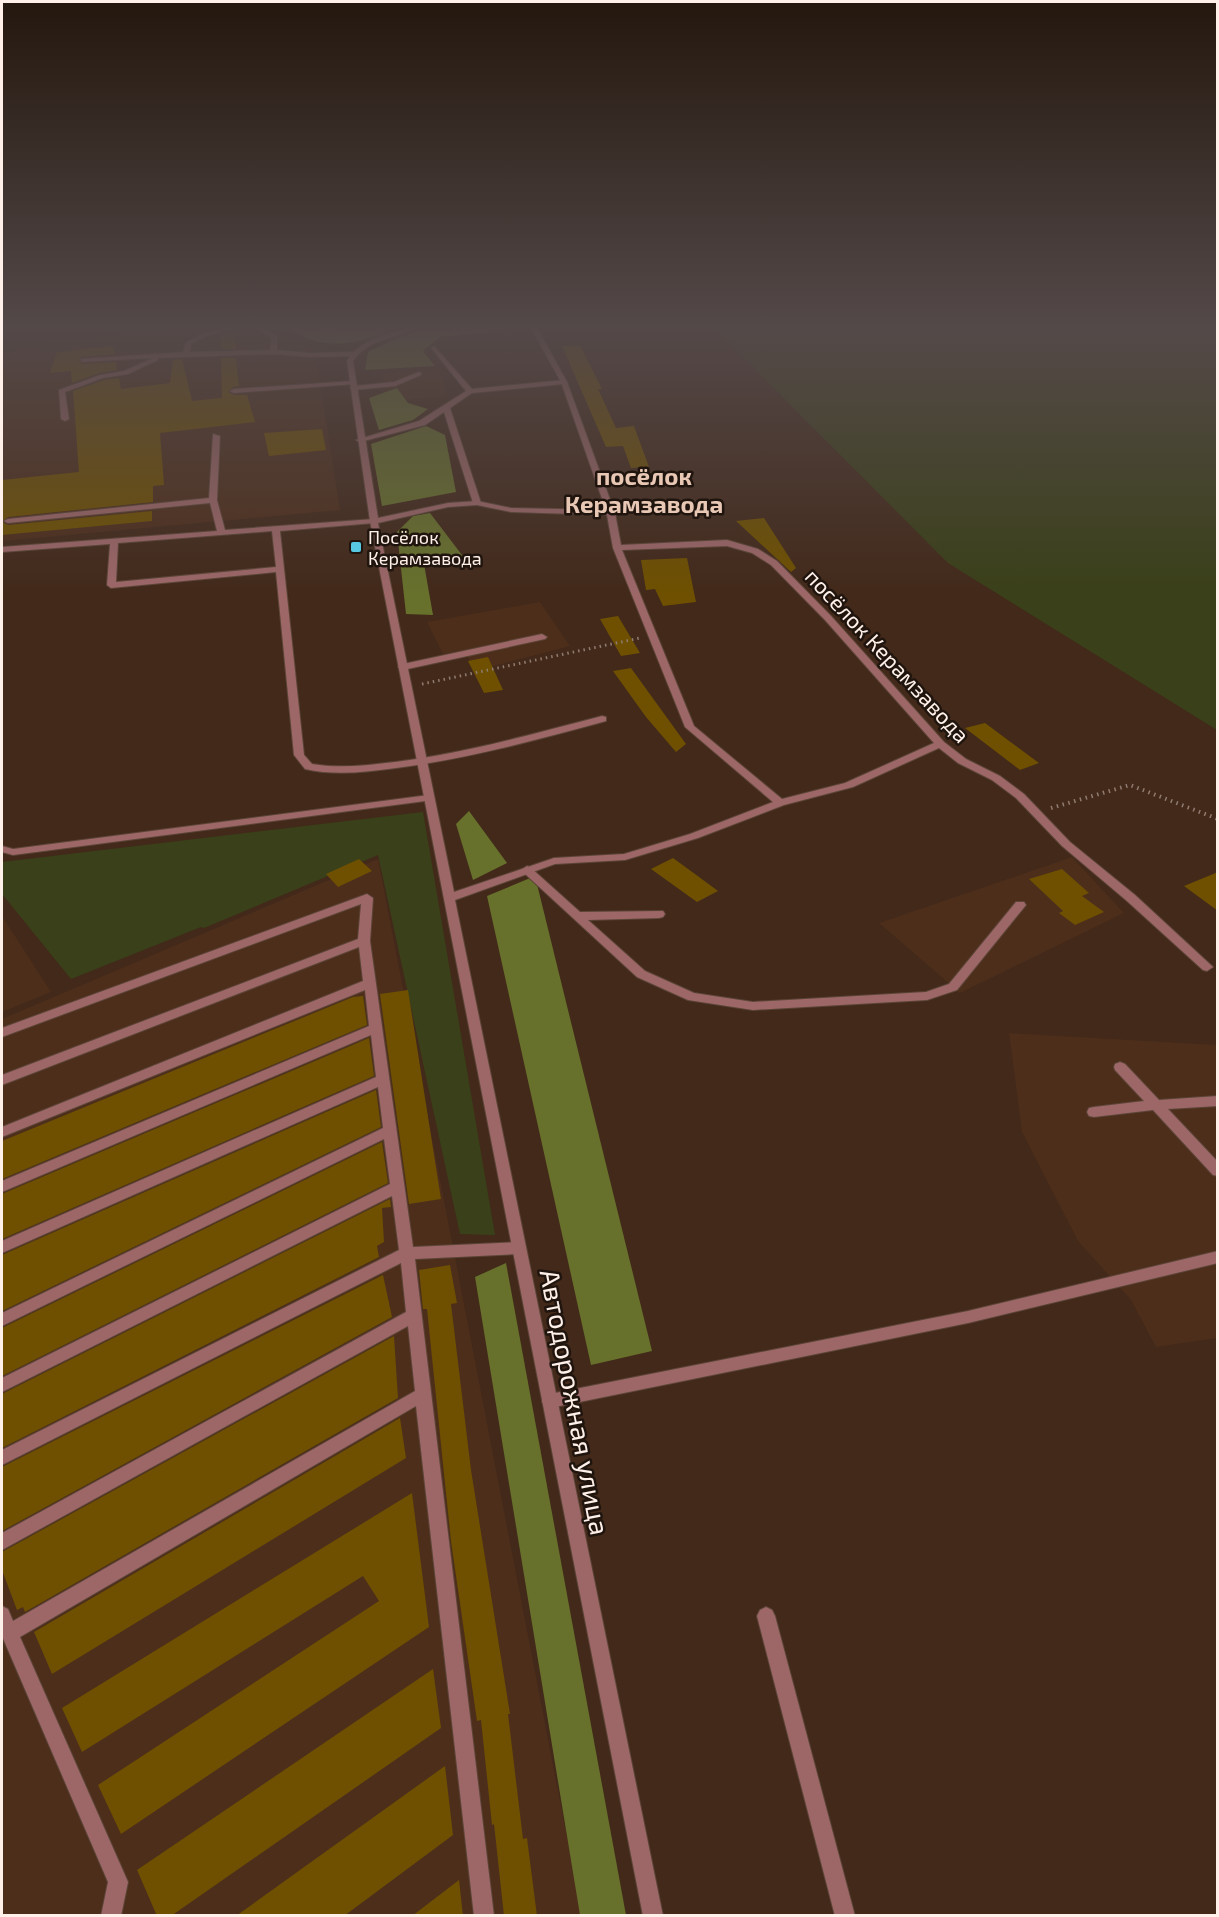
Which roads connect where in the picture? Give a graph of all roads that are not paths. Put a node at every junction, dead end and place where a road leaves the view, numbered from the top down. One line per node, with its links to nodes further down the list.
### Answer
1 (357, 415): 6 (street)
2 (433, 415): 6 (street)
3 (449, 415): 8 (street)
4 (576, 415): 9 (street)
5 (216, 436): 7 (street)
6 (360, 440): 11 (street)
7 (213, 500): 10 (street); 13 (street)
8 (477, 503): 9 (street); 11 (street)
9 (610, 513): 15 (street)
10 (8, 521)
11 (374, 522): 12 (street); 19 (street)
12 (276, 529): 13 (street); 17 (street)
13 (222, 533): 14 (street)
14 (114, 542): 16 (street); 17 (street)
15 (617, 548): 21 (street, посёлок Керамзавода); 24 (street)
16 (2, 550)
17 (280, 570): 22 (street)
18 (542, 637): 19 (street)
19 (403, 667): 22 (street)
20 (602, 719): 22 (street)
21 (940, 744): 24 (street); 32 (street, посёлок Керамзавода)
22 (422, 762): 23 (street)
23 (429, 798): 25 (street); 27 (street)
24 (780, 803): 26 (street)
25 (2, 849)
26 (526, 870): 27 (street); 30 (street)
27 (449, 898): 48 (street, Автодорожная улица)
28 (1020, 905): 30 (street)
29 (659, 914): 30 (street)
30 (580, 916)
31 (364, 941): 33 (street); 35 (street); 38 (street)
32 (1207, 967)
33 (370, 983): 34 (street); 43 (street)
34 (376, 1028): 37 (street); 45 (street)
35 (2, 1033)
36 (1120, 1067): 40 (street)
37 (383, 1079): 42 (street); 47 (street)
38 (2, 1080)
39 (1218, 1101): 40 (street)
40 (1156, 1105): 41 (street); 44 (street)
41 (1094, 1112)
42 (390, 1130): 46 (street); 52 (street)
43 (2, 1132)
44 (1218, 1171)
45 (2, 1187)
46 (398, 1187): 49 (street); 53 (street)
47 (2, 1247)
48 (519, 1248): 49 (street); 55 (street, Автодорожная улица)
49 (407, 1253): 51 (street); 56 (street)
50 (1218, 1257): 55 (street)
51 (414, 1315): 54 (street); 57 (street)
52 (2, 1320)
53 (2, 1385)
54 (423, 1394): 60 (street); 62 (street)
55 (550, 1401): 63 (street, Автодорожная улица)
56 (2, 1458)
57 (2, 1542)
58 (2, 1615): 60 (street)
59 (766, 1616): 64 (street)
60 (9, 1633): 61 (street)
61 (111, 1916)
62 (484, 1916)
63 (653, 1916)
64 (845, 1916)

